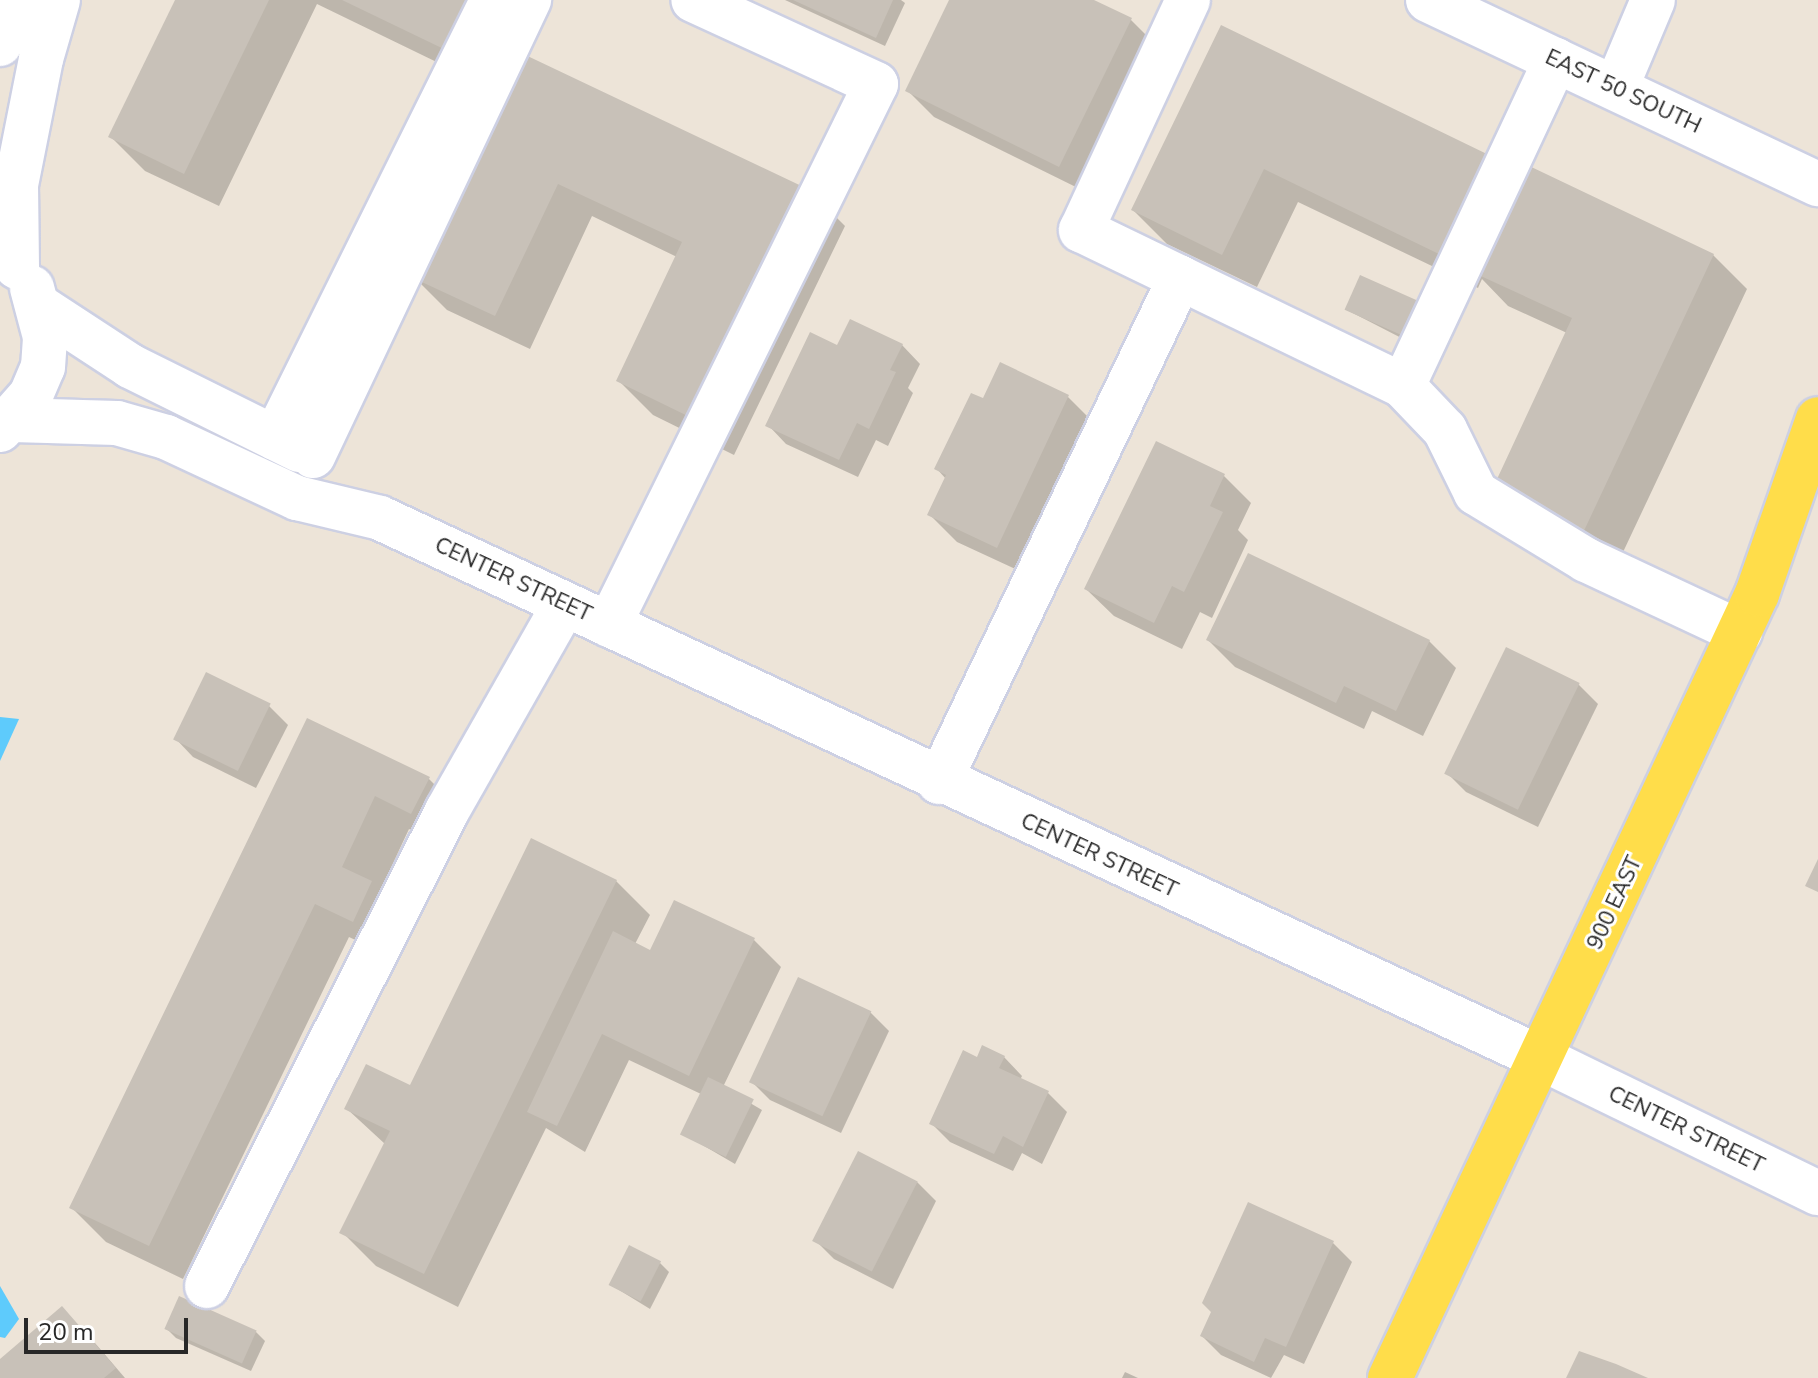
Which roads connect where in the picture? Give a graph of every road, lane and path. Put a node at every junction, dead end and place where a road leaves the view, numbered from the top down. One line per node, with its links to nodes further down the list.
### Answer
1 (20, 0): 9 (street)
2 (58, 0): 13 (street)
3 (492, 0): 19 (street)
4 (529, 0): 19 (street)
5 (693, 0): 22 (street)
6 (1188, 0): 14 (street)
7 (1428, 0): 10 (street, EAST 50 SOUTH)
8 (1653, 0): 11 (street)
9 (0, 44)
10 (1556, 60): 11 (street, EAST 50 SOUTH); 16 (street)
11 (1616, 88): 12 (street, EAST 50 SOUTH)
12 (1818, 184)
13 (9, 258): 15 (street)
14 (1180, 278): 16 (street); 24 (street)
15 (40, 307): 18 (street); 19 (street, CENTER STREET)
16 (1403, 386): 23 (street)
17 (1818, 419): 23 (main road, 900 EAST)
18 (7, 425): 20 (street, CENTER STREET)
19 (294, 447): 20 (street, CENTER STREET)
20 (380, 518): 21 (street, CENTER STREET)
21 (564, 605): 22 (street, CENTER STREET); 27 (street)
22 (609, 625): 24 (street, CENTER STREET)
23 (1740, 632): 25 (main road, 900 EAST)
24 (939, 782): 25 (street, CENTER STREET)
25 (1543, 1059): 26 (street, CENTER STREET); 28 (main road, 900 EAST)
26 (1818, 1193)
27 (207, 1286)
28 (1390, 1378)

